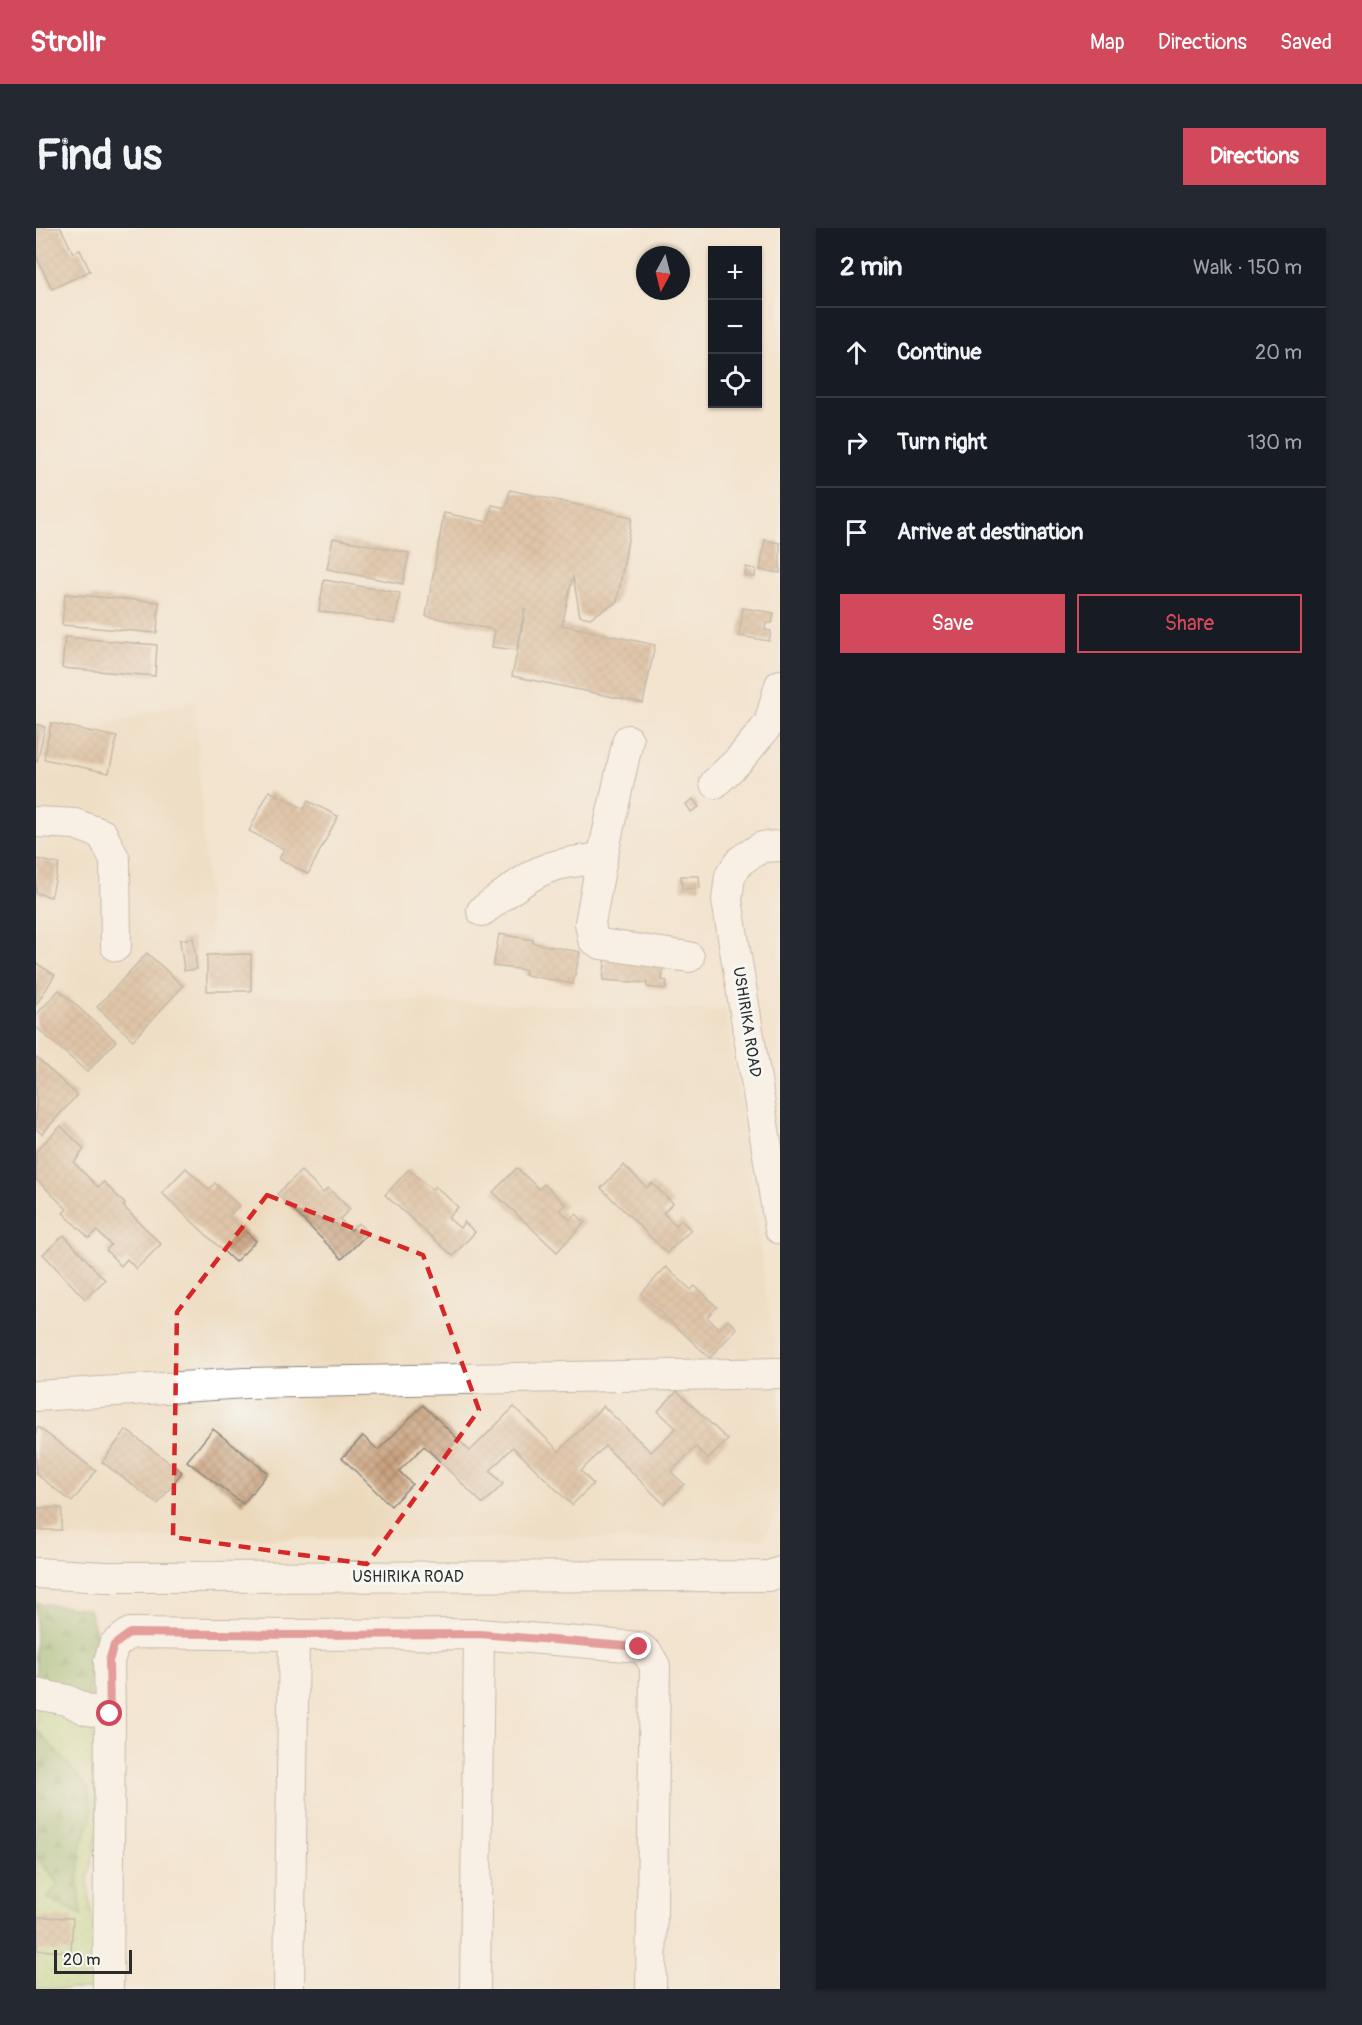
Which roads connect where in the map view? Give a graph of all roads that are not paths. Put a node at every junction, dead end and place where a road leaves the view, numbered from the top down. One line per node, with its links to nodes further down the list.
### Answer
1 (780, 685): 3 (street)
2 (628, 740): 6 (street)
3 (715, 783)
4 (36, 822): 8 (street)
5 (780, 846): 10 (street, USHIRIKA ROAD)
6 (602, 858): 7 (street); 9 (street)
7 (482, 912)
8 (116, 946)
9 (689, 957)
10 (780, 1229)
11 (780, 1373): 12 (street)
12 (36, 1396)
13 (780, 1572): 14 (street, USHIRIKA ROAD)
14 (36, 1573)
15 (479, 1634): 16 (street); 21 (street); 22 (street)
16 (294, 1635): 18 (street); 20 (street)
17 (36, 1694): 18 (street)
18 (110, 1714): 19 (street)
19 (108, 1989)
20 (288, 1989)
21 (475, 1989)
22 (651, 1989)

